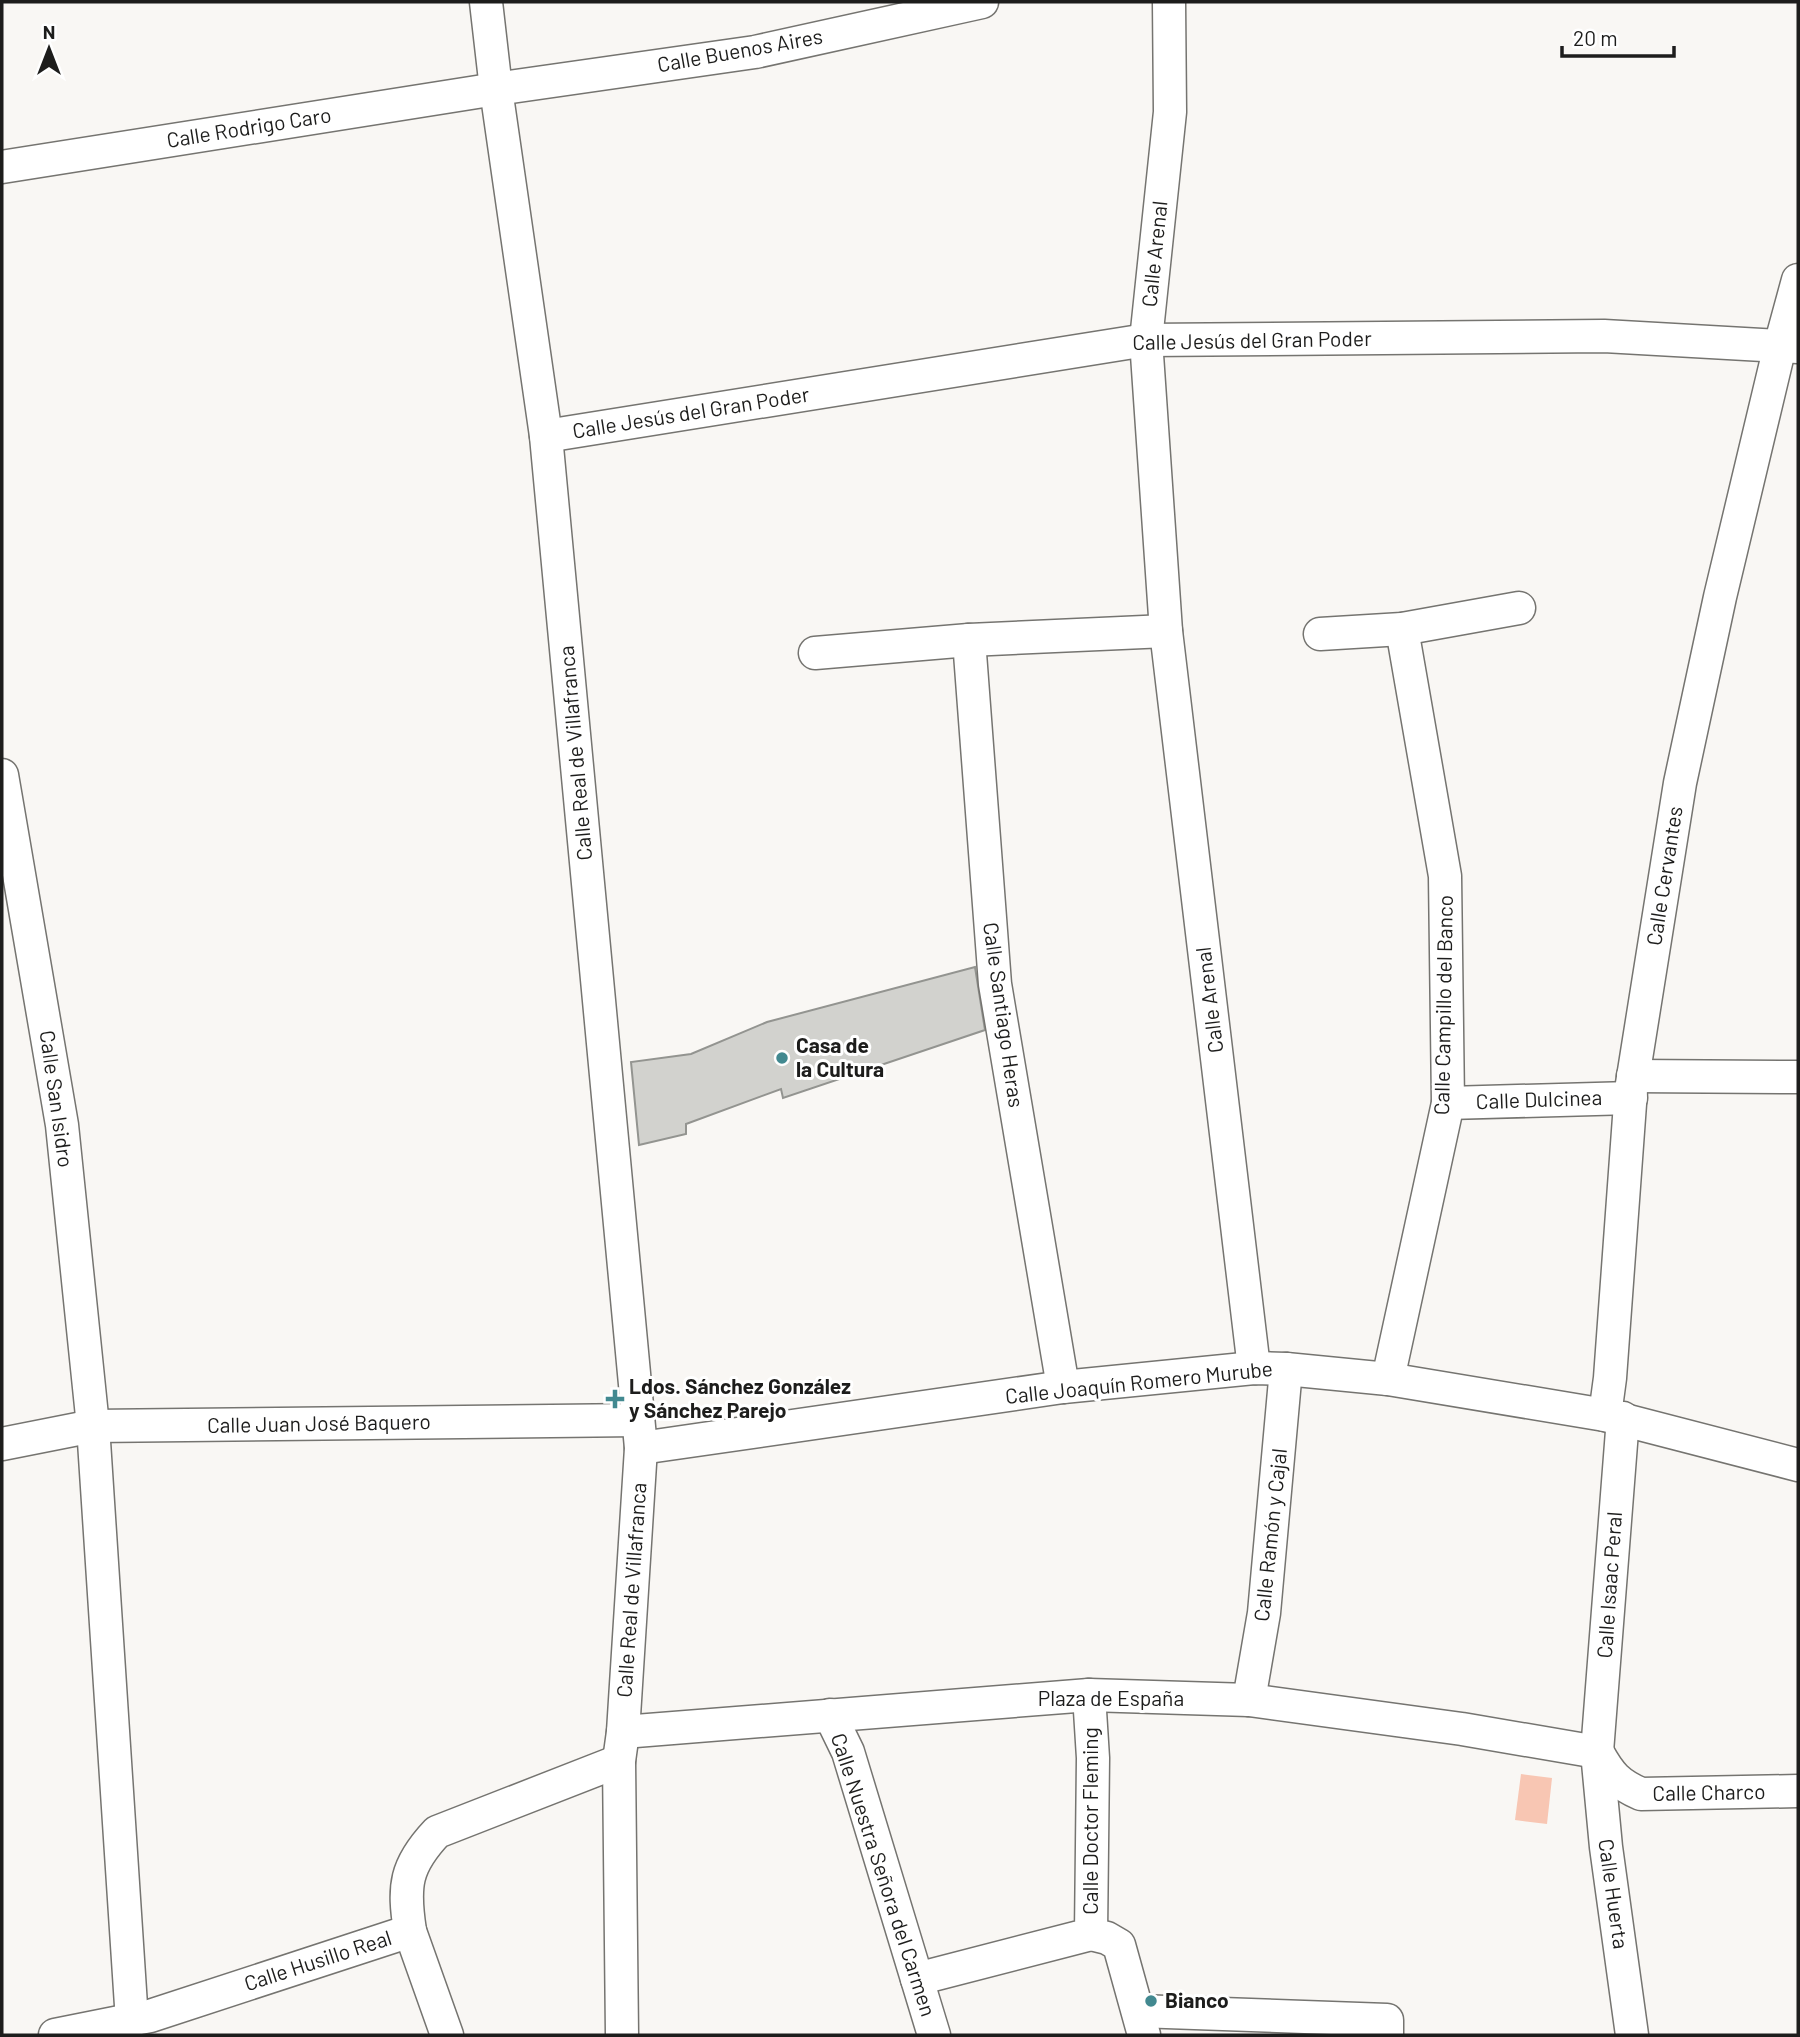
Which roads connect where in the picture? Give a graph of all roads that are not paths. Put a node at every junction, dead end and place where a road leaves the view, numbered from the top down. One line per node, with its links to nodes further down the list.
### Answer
1 (486, 2): 4 (street, Calle Real de Villafranca)
2 (982, 2): 4 (street, Calle Buenos Aires)
3 (1169, 2): 7 (street, Calle Arenal)
4 (496, 89): 5 (street, Calle Rodrigo Caro); 9 (street, Calle Real de Villafranca)
5 (2, 167)
6 (1798, 279): 8 (street, Calle Cervantes)
7 (1146, 340): 8 (street, Calle Jesús del Gran Poder); 9 (street, Calle Jesús del Gran Poder); 12 (street, Calle Arenal)
8 (1789, 346): 18 (street, Calle Cervantes)
9 (546, 436): 26 (street, Calle Real de Villafranca)
10 (1519, 608): 11 (street)
11 (1402, 629): 13 (street); 19 (street, Calle Campillo del Banco)
12 (1166, 631): 14 (street); 20 (street, Calle Arenal)
13 (1321, 634)
14 (969, 640): 15 (street); 23 (street, Calle Santiago Heras)
15 (815, 653)
16 (2, 775): 25 (street, Calle San Isidro)
17 (1798, 1077): 18 (street, Calle Dulcinea)
18 (1632, 1087): 19 (street, Calle Dulcinea); 24 (street, Calle Cervantes)
19 (1448, 1103): 22 (street, Calle Campillo del Banco)
20 (1254, 1368): 21 (street, Calle Joaquín Romero Murube); 23 (street, Calle Joaquín Romero Murube)
21 (1286, 1369): 22 (street, Calle Joaquín Romero Murube); 30 (street, Calle Ramón y Cajal)
22 (1388, 1379): 24 (street, Calle Joaquín Romero Murube)
23 (1063, 1387): 26 (street, Calle Joaquín Romero Murube)
24 (1614, 1417): 28 (street, Calle Joaquín Romero Murube); 33 (street, Calle Isaac Peral)
25 (93, 1426): 26 (street, Calle Juan José Baquero); 27 (street, Calle Juan José Baquero); 39 (street, Calle San Isidro)
26 (640, 1434): 32 (street, Calle Real de Villafranca)
27 (2, 1444)
28 (1798, 1465)
29 (1089, 1695): 30 (street, Plaza de España); 31 (street, Plaza de España); 36 (street, Calle Doctor Fleming)
30 (1249, 1700): 33 (street, Plaza de España)
31 (830, 1715): 32 (street, Plaza de España); 37 (street, Calle Nuestra Señora del Carmen)
32 (621, 1747): 35 (street, Calle Husillo Real); 42 (street, Calle Real de Villafranca)
33 (1597, 1752): 34 (street, Calle Charco); 45 (street, Calle Huerta)
34 (1798, 1791)
35 (410, 1931): 39 (street, Calle Husillo Real); 41 (street)
36 (1091, 1934): 37 (street, Calle Doctor Fleming); 38 (street)
37 (916, 1979): 43 (street, Calle Nuestra Señora del Carmen)
38 (1141, 2023): 44 (street)
39 (141, 2024): 40 (street, Calle Husillo Real)
40 (55, 2035)
41 (447, 2035)
42 (622, 2035)
43 (934, 2035)
44 (1387, 2035)
45 (1632, 2035)

